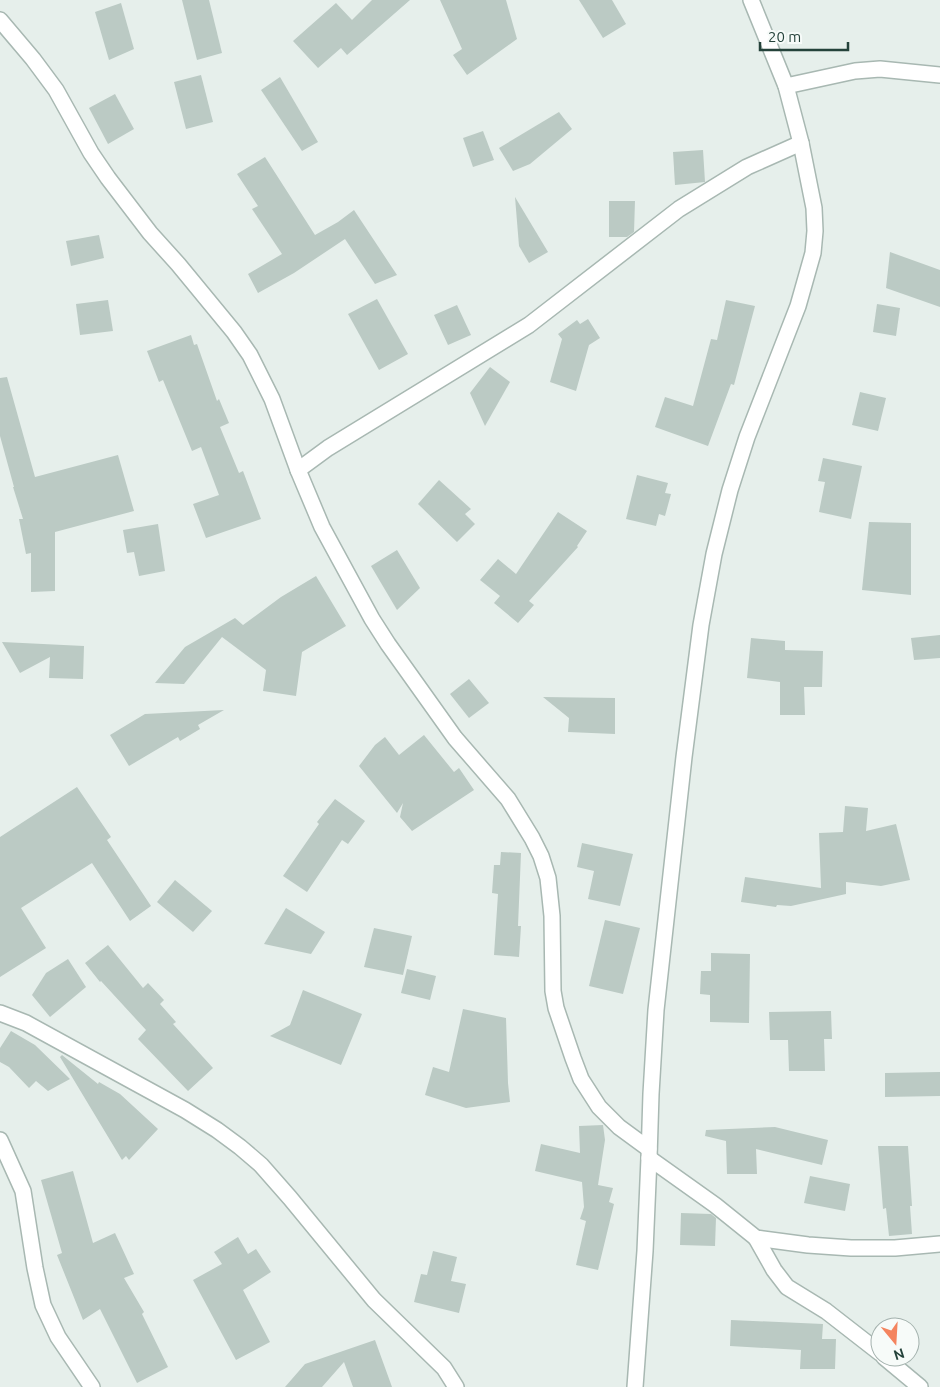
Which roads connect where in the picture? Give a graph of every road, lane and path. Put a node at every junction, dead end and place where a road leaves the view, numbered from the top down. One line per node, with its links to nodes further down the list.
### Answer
1 (751, 0): 4 (street)
2 (0, 20): 6 (street)
3 (940, 76): 4 (street)
4 (786, 86): 5 (street)
5 (800, 143): 6 (street); 9 (street)
6 (298, 470): 9 (street)
7 (0, 1013): 15 (street)
8 (0, 1140): 14 (street)
9 (649, 1154): 10 (street); 16 (street)
10 (756, 1238): 11 (street); 12 (street)
11 (940, 1244)
12 (870, 1345)
13 (896, 1367): 17 (street)
14 (92, 1387)
15 (456, 1387)
16 (634, 1387)
17 (920, 1387)

